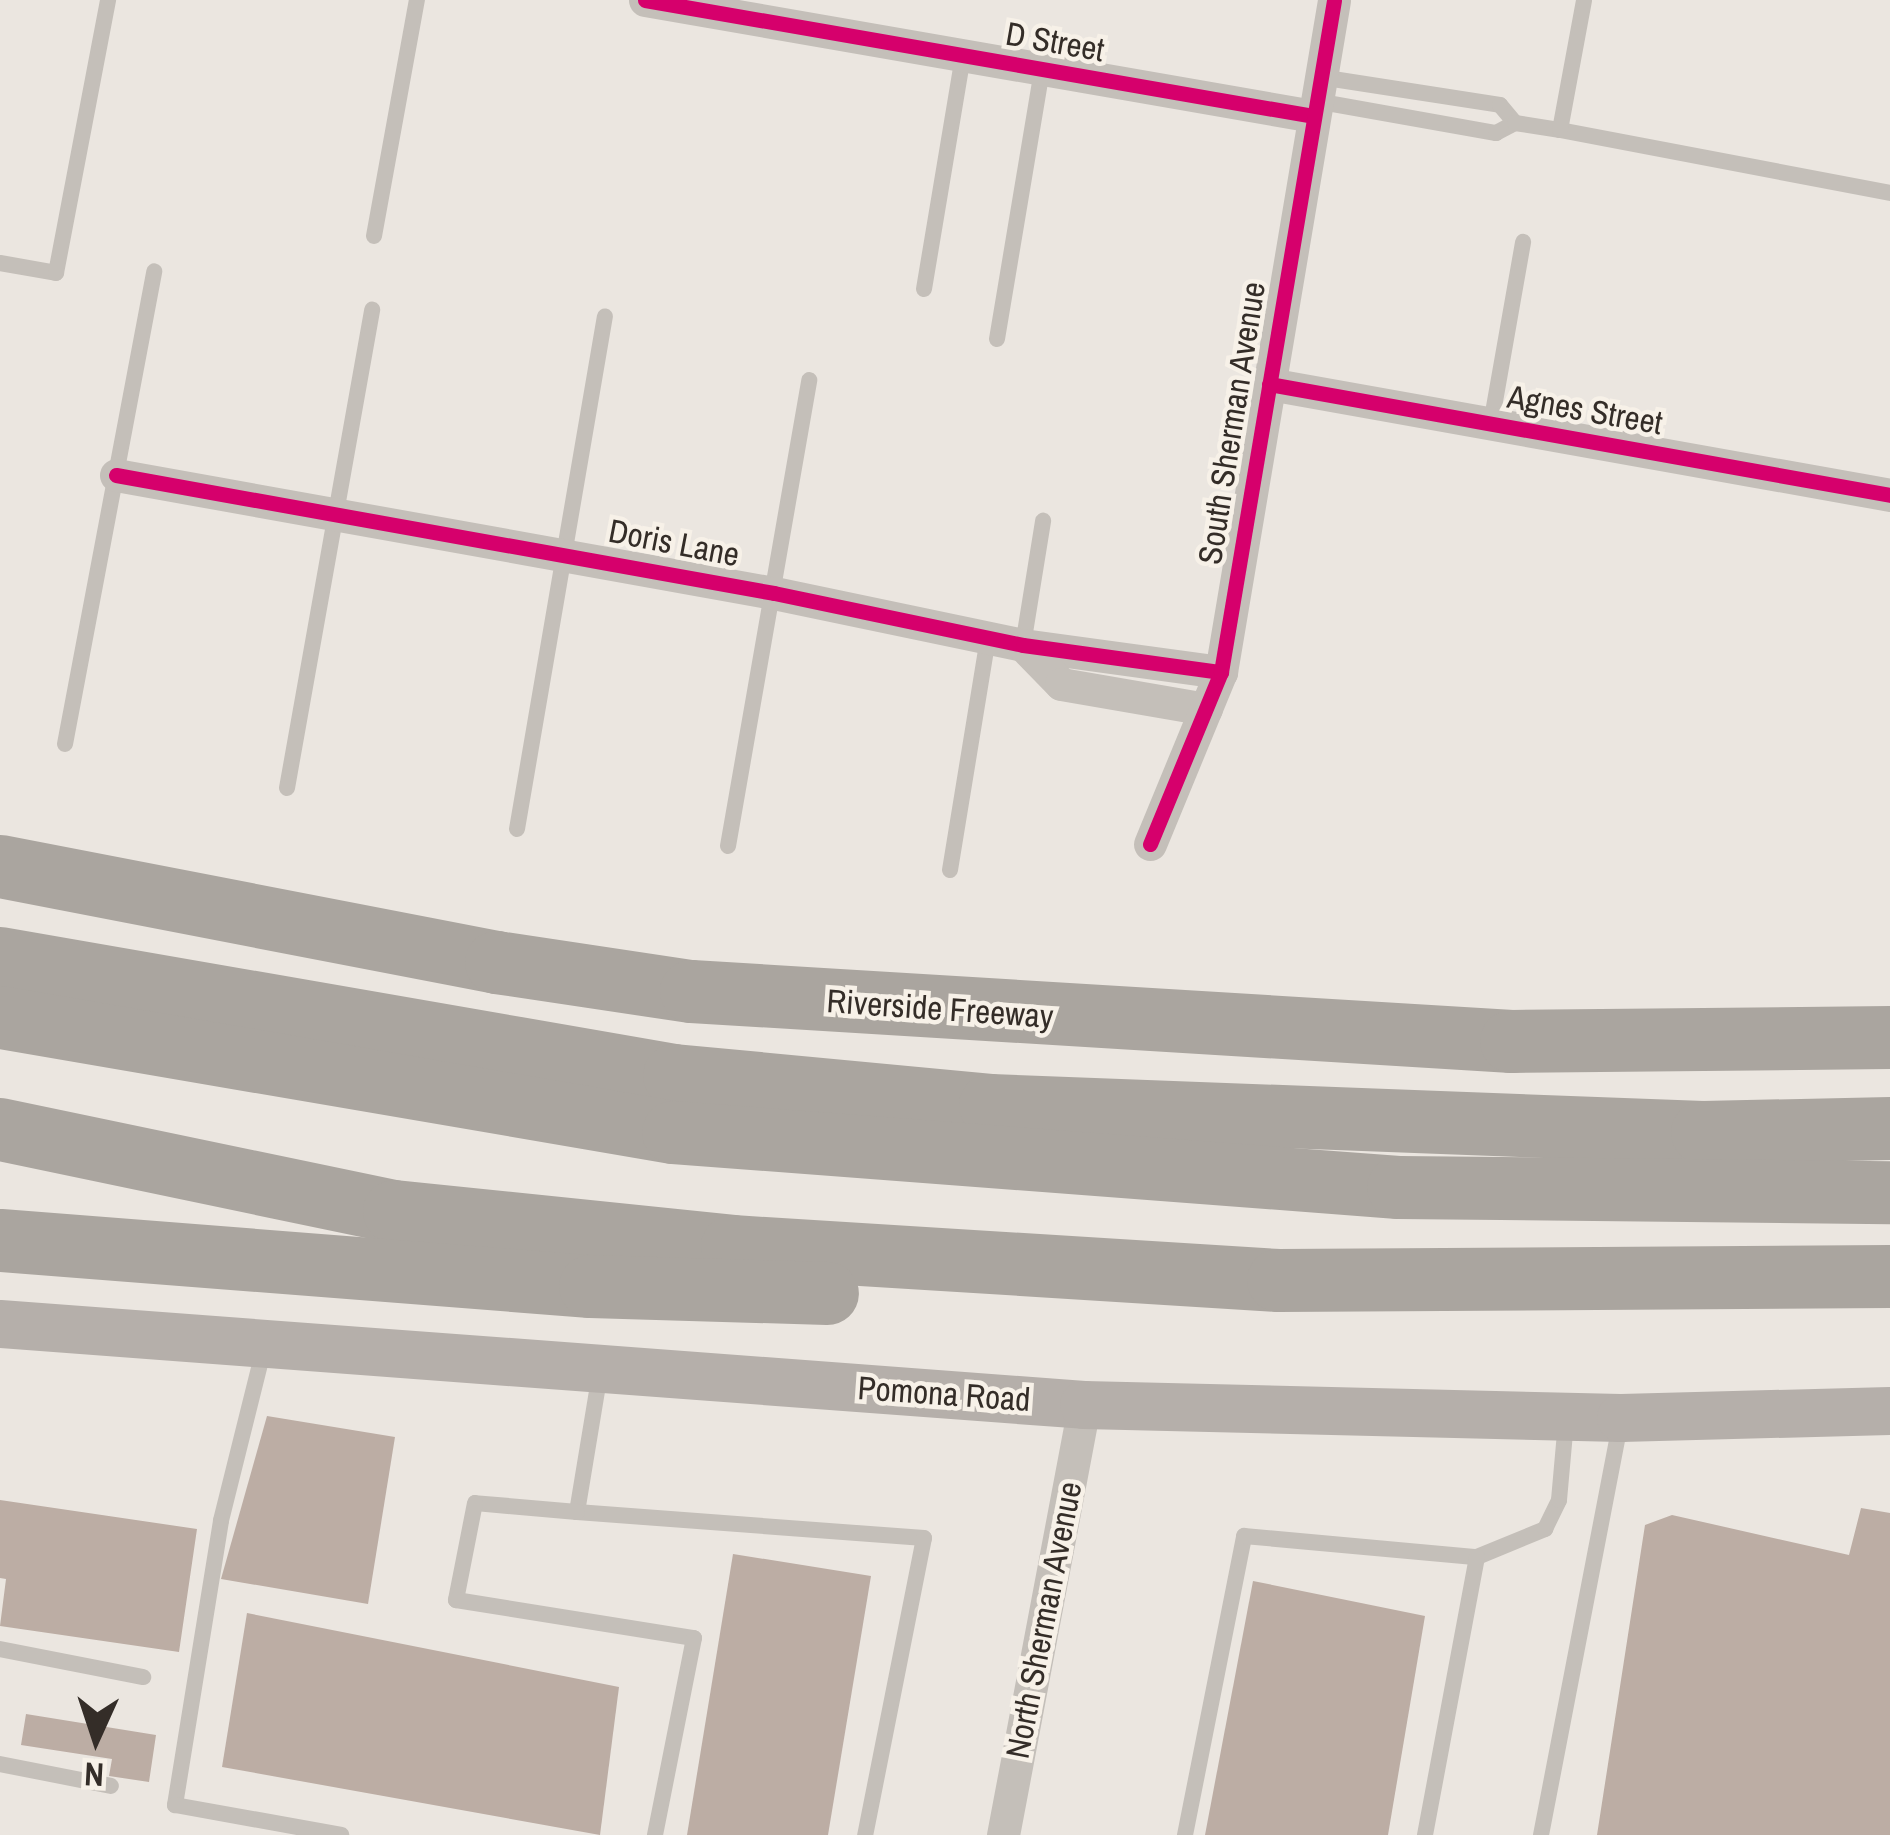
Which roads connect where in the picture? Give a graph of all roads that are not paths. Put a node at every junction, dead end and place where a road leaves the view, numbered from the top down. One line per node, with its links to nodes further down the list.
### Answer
1 (108, 0): 14 (lane)
2 (417, 0): 12 (lane)
3 (645, 0): 6 (street, D Street)
4 (1334, 0): 8 (street, South Sherman Avenue)
5 (1584, 0): 10 (lane)
6 (963, 57): 7 (street, D Street); 16 (lane)
7 (1042, 71): 8 (street, D Street); 19 (lane)
8 (1316, 98): 9 (lane); 9 (lane); 21 (street, South Sherman Avenue)
9 (1515, 124): 10 (lane)
10 (1560, 130): 11 (lane)
11 (1890, 193)
12 (374, 236)
13 (1523, 242): 22 (lane)
14 (0, 263)
15 (154, 271): 23 (lane)
16 (924, 289)
17 (372, 308): 25 (lane)
18 (605, 316): 27 (lane)
19 (998, 339)
20 (809, 380): 28 (lane)
21 (1269, 385): 22 (street, Agnes Street); 31 (street, South Sherman Avenue)
22 (1491, 424): 24 (street, Agnes Street)
23 (116, 475): 25 (street, Doris Lane); 33 (lane)
24 (1890, 495)
25 (336, 514): 27 (street, Doris Lane); 34 (lane)
26 (1043, 521): 30 (lane)
27 (565, 553): 28 (street, Doris Lane); 35 (lane)
28 (774, 592): 29 (street, Doris Lane); 37 (lane)
29 (988, 639): 30 (street, Doris Lane); 39 (lane)
30 (1023, 646): 31 (street, Doris Lane); 32 (street)
31 (1221, 672): 32 (street, South Sherman Avenue)
32 (1207, 709): 36 (street, South Sherman Avenue)
33 (65, 744)
34 (287, 788)
35 (517, 829)
36 (1150, 844)
37 (728, 846)
38 (0, 866): 42 (highway, Riverside Freeway)
39 (950, 870)
40 (0, 958): 43 (highway)
41 (0, 1017): 45 (highway)
42 (1890, 1037)
43 (1890, 1128)
44 (0, 1130): 48 (highway)
45 (1890, 1192)
46 (0, 1240): 48 (highway)
47 (1890, 1276): 48 (highway)
48 (1278, 1280)
49 (0, 1324): 50 (main road, Pomona Road)
50 (266, 1341): 51 (main road, Pomona Road); 62 (lane)
51 (602, 1367): 52 (main road, Pomona Road); 56 (lane)
52 (1084, 1405): 54 (main road, Pomona Road); 65 (street, North Sherman Avenue)
53 (1890, 1411): 55 (main road, Pomona Road)
54 (1566, 1417): 55 (main road, Pomona Road); 57 (lane)
55 (1621, 1418): 68 (lane)
56 (577, 1512): 63 (lane); 64 (lane)
57 (1478, 1557): 66 (lane); 67 (lane)
58 (0, 1649): 59 (lane)
59 (143, 1677)
60 (0, 1764): 61 (lane)
61 (111, 1786)
62 (341, 1835)
63 (655, 1835)
64 (865, 1835)
65 (1003, 1835)
66 (1185, 1835)
67 (1425, 1835)
68 (1541, 1835)

